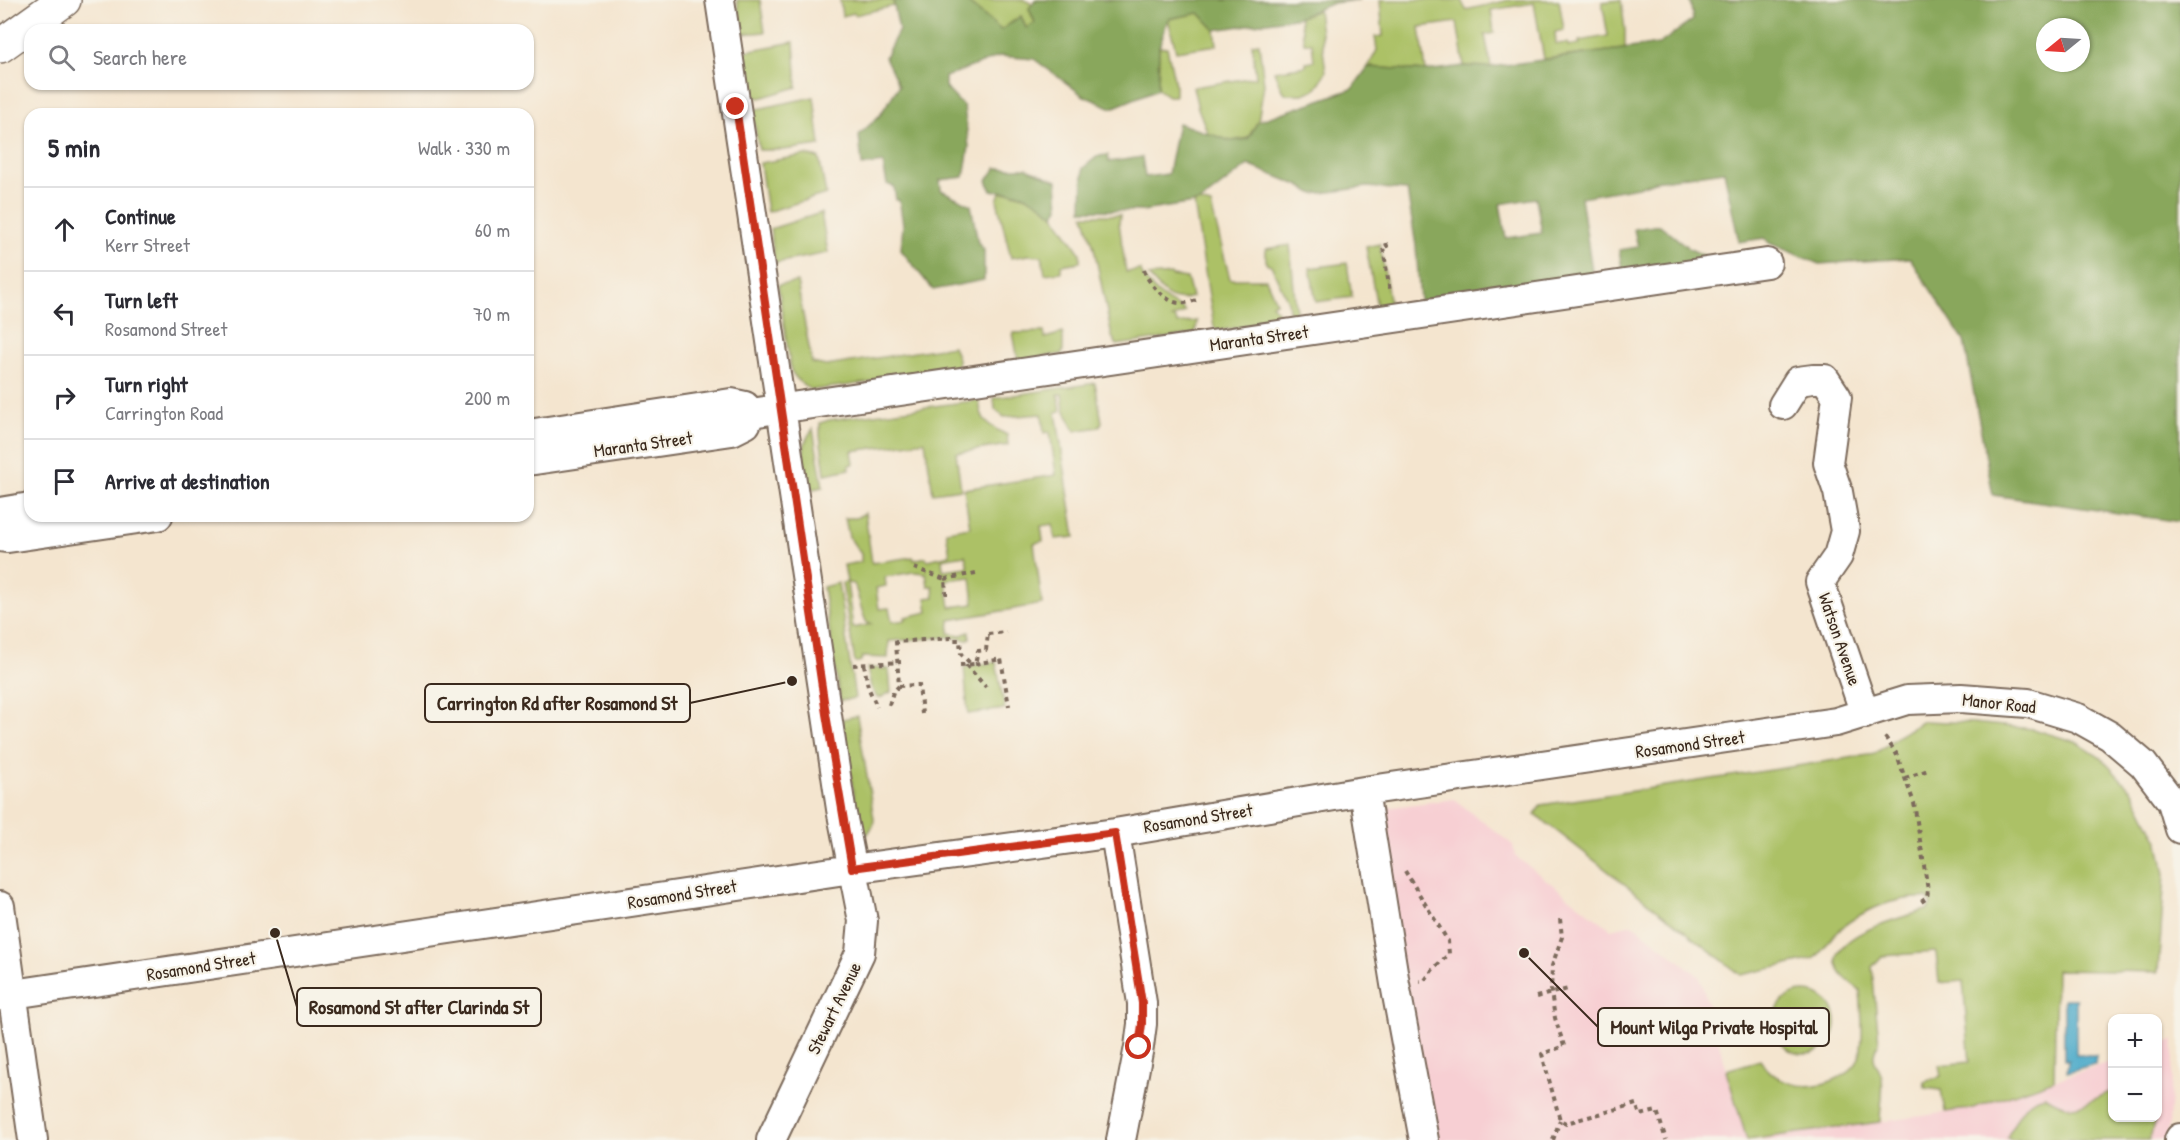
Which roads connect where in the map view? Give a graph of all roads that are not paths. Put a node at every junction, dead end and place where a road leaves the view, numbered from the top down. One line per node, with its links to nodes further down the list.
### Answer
1 (64, 0): 3 (main road)
2 (720, 0): 8 (street, Stewart Avenue)
3 (31, 24)
4 (24, 29): 5 (main road)
5 (0, 46)
6 (1767, 263): 8 (street, Maranta Street)
7 (1783, 405): 17 (street, Watson Avenue)
8 (781, 408): 9 (street, Maranta Street); 21 (street, Stewart Avenue)
9 (751, 413): 10 (street, Maranta Street); 11 (street, Maranta Street)
10 (534, 433)
11 (534, 460)
12 (24, 508): 13 (street)
13 (0, 512)
14 (117, 522): 15 (street)
15 (0, 537)
16 (1907, 700): 17 (street, Rosamond Street); 19 (street, Manor Road)
17 (1865, 714): 18 (street, Rosamond Street)
18 (1364, 791): 20 (street, Rosamond Street); 27 (street)
19 (2180, 830)
20 (1115, 833): 21 (street, Rosamond Street); 26 (street)
21 (852, 868): 23 (street, Rosamond Street); 25 (street, Stewart Avenue)
22 (0, 906): 23 (street)
23 (7, 995): 24 (street)
24 (33, 1140)
25 (771, 1140)
26 (1120, 1140)
27 (1424, 1140)

